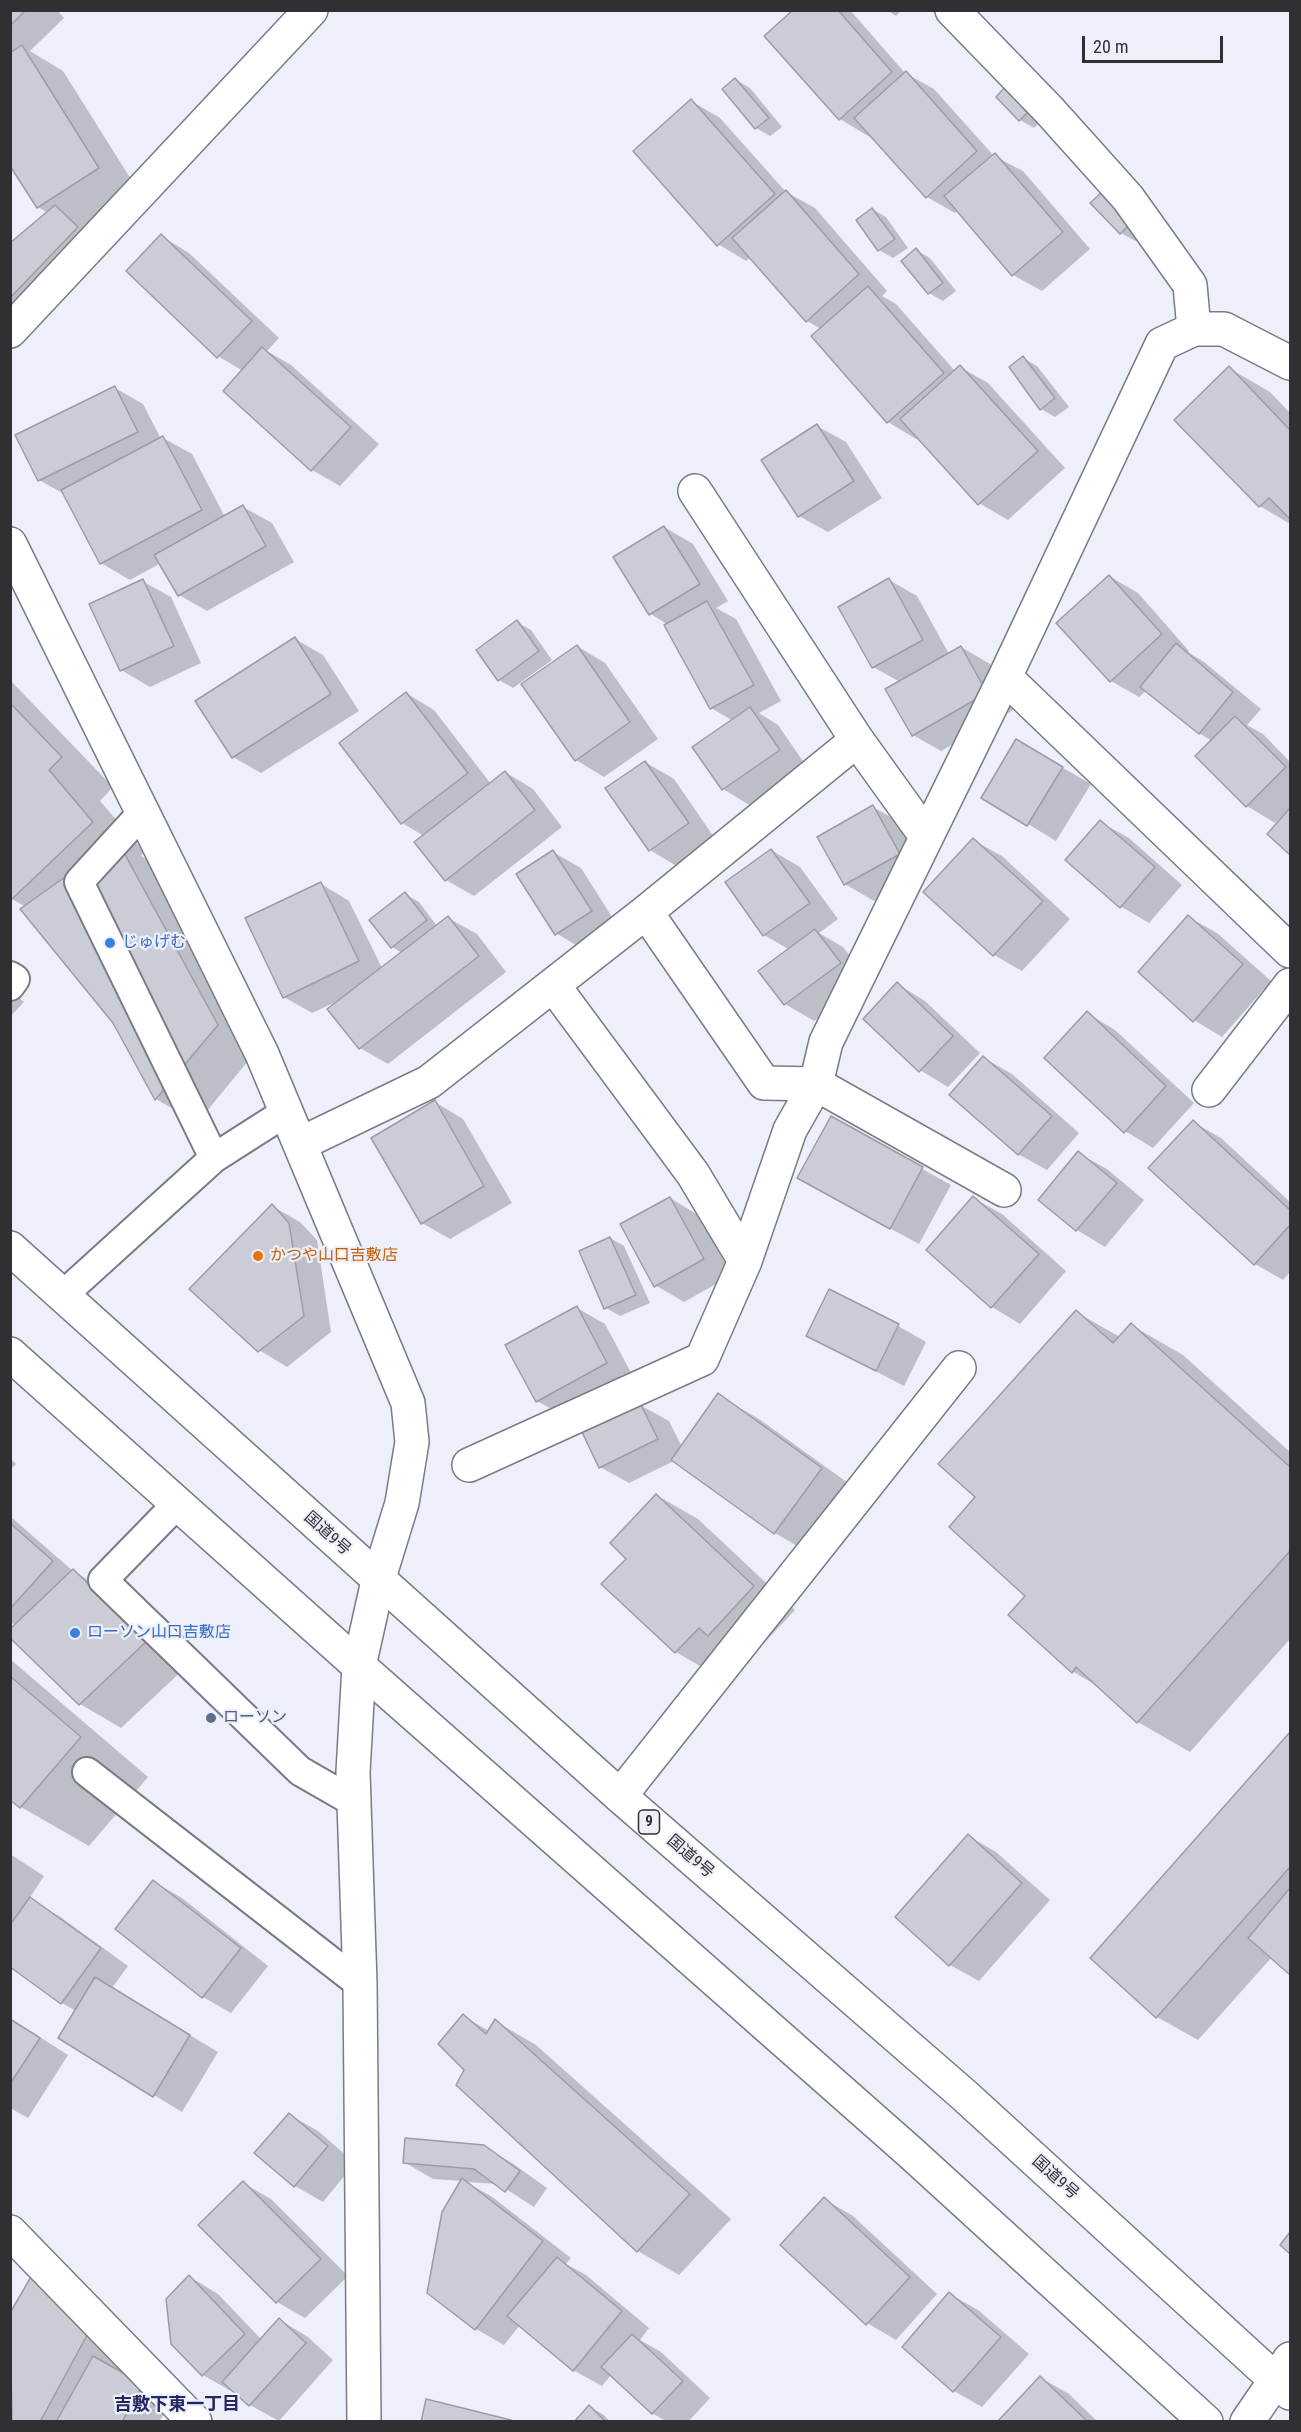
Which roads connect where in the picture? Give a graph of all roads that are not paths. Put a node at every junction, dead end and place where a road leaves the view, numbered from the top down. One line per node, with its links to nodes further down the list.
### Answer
1 (311, 10): 4 (main road)
2 (952, 10): 3 (main road)
3 (1194, 329): 5 (main road); 8 (main road)
4 (10, 331)
5 (1290, 363)
6 (695, 491): 9 (main road)
7 (10, 544): 10 (main road)
8 (1005, 677): 11 (main road); 13 (main road)
9 (857, 740): 11 (main road); 12 (main road)
10 (143, 812): 20 (main road); 22 (lane)
11 (926, 836): 18 (main road)
12 (646, 912): 15 (main road); 18 (main road)
13 (1290, 951)
14 (10, 976): 17 (lane)
15 (553, 985): 21 (main road); 25 (main road)
16 (1290, 985): 19 (main road)
17 (10, 986)
18 (816, 1084): 23 (main road); 25 (main road)
19 (1209, 1089)
20 (286, 1112): 21 (main road); 22 (lane)
21 (300, 1144): 31 (main road)
22 (214, 1158): 26 (lane)
23 (1004, 1190)
24 (10, 1248): 26 (main road, 国道9号 / 9)
25 (745, 1261): 29 (main road)
26 (63, 1295): 31 (main road, 国道9号 / 9)
27 (10, 1354): 30 (main road)
28 (959, 1368): 34 (main road)
29 (469, 1465)
30 (178, 1503): 32 (main road); 35 (lane)
31 (378, 1581): 32 (main road); 34 (main road, 国道9号 / 9)
32 (359, 1666): 35 (main road); 41 (main road)
33 (87, 1772): 36 (lane)
34 (620, 1796): 38 (main road, 国道9号 / 9)
35 (354, 1802): 36 (main road)
36 (360, 1984): 40 (main road)
37 (10, 2232): 39 (main road)
38 (1286, 2377): 42 (main road)
39 (195, 2421)
40 (364, 2421)
41 (1206, 2421)
42 (1247, 2421)

